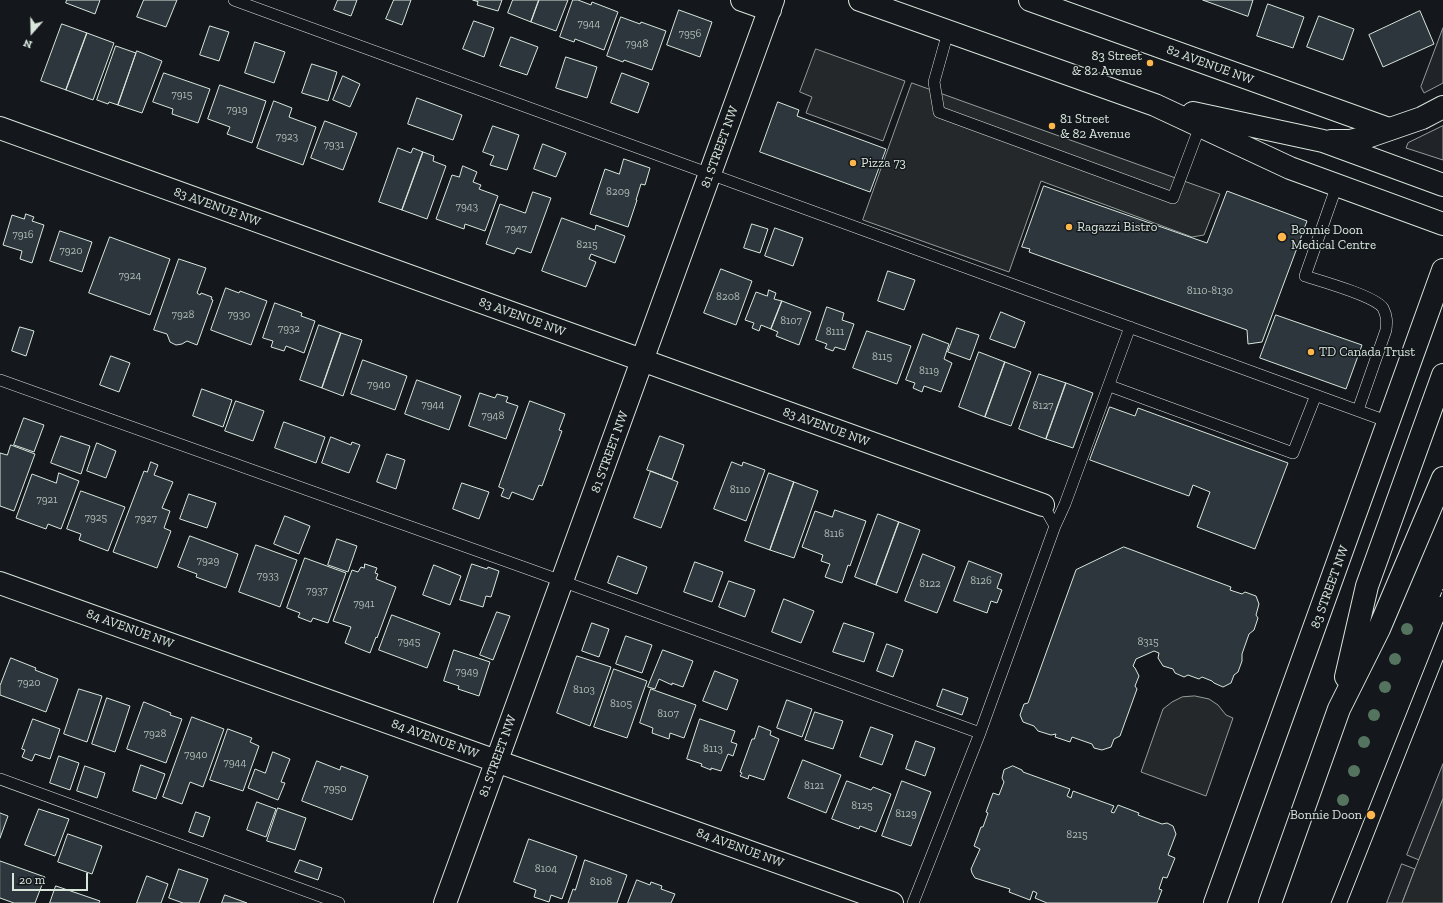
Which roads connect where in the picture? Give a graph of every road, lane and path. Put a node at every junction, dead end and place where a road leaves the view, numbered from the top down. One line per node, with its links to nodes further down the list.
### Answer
1 (234, 0): 13 (lane)
2 (742, 0): 5 (street)
3 (860, 0): 6 (street)
4 (1030, 0): 11 (street, 82 AVENUE NW)
5 (772, 5): 13 (street, 81 STREET NW)
6 (948, 32): 7 (street); 9 (lane)
7 (1155, 105): 9 (street); 12 (street)
8 (1443, 107): 11 (street)
9 (1200, 126): 14 (street)
10 (0, 128): 19 (street, 83 AVENUE NW)
11 (1389, 129): 12 (street)
12 (1322, 141): 15 (street)
13 (710, 174): 18 (lane); 19 (street, 81 STREET NW)
14 (1337, 185): 16 (street); 24 (lane)
15 (1443, 185)
16 (1443, 224)
17 (1443, 270): 25 (street, 83 STREET NW)
18 (1130, 327): 22 (lane); 23 (lane)
19 (643, 361): 27 (street, 83 AVENUE NW); 29 (street, 81 STREET NW)
20 (1443, 376): 31 (street)
21 (0, 380): 29 (lane)
22 (1110, 386): 23 (lane); 28 (lane)
23 (1316, 395): 24 (lane)
24 (1358, 410): 25 (lane)
25 (1389, 422): 39 (street, 83 STREET NW)
26 (1443, 478): 31 (street)
27 (1043, 505): 28 (lane)
28 (1055, 526): 32 (lane)
29 (562, 581): 32 (lane); 33 (street, 81 STREET NW)
30 (0, 583): 33 (street, 84 AVENUE NW)
31 (1339, 709): 40 (street)
32 (980, 733): 38 (lane)
33 (496, 761): 36 (street, 81 STREET NW); 37 (street, 84 AVENUE NW)
34 (0, 779): 35 (lane)
35 (339, 903)
36 (445, 903)
37 (892, 903)
38 (913, 903)
39 (1216, 903)
40 (1270, 903)

